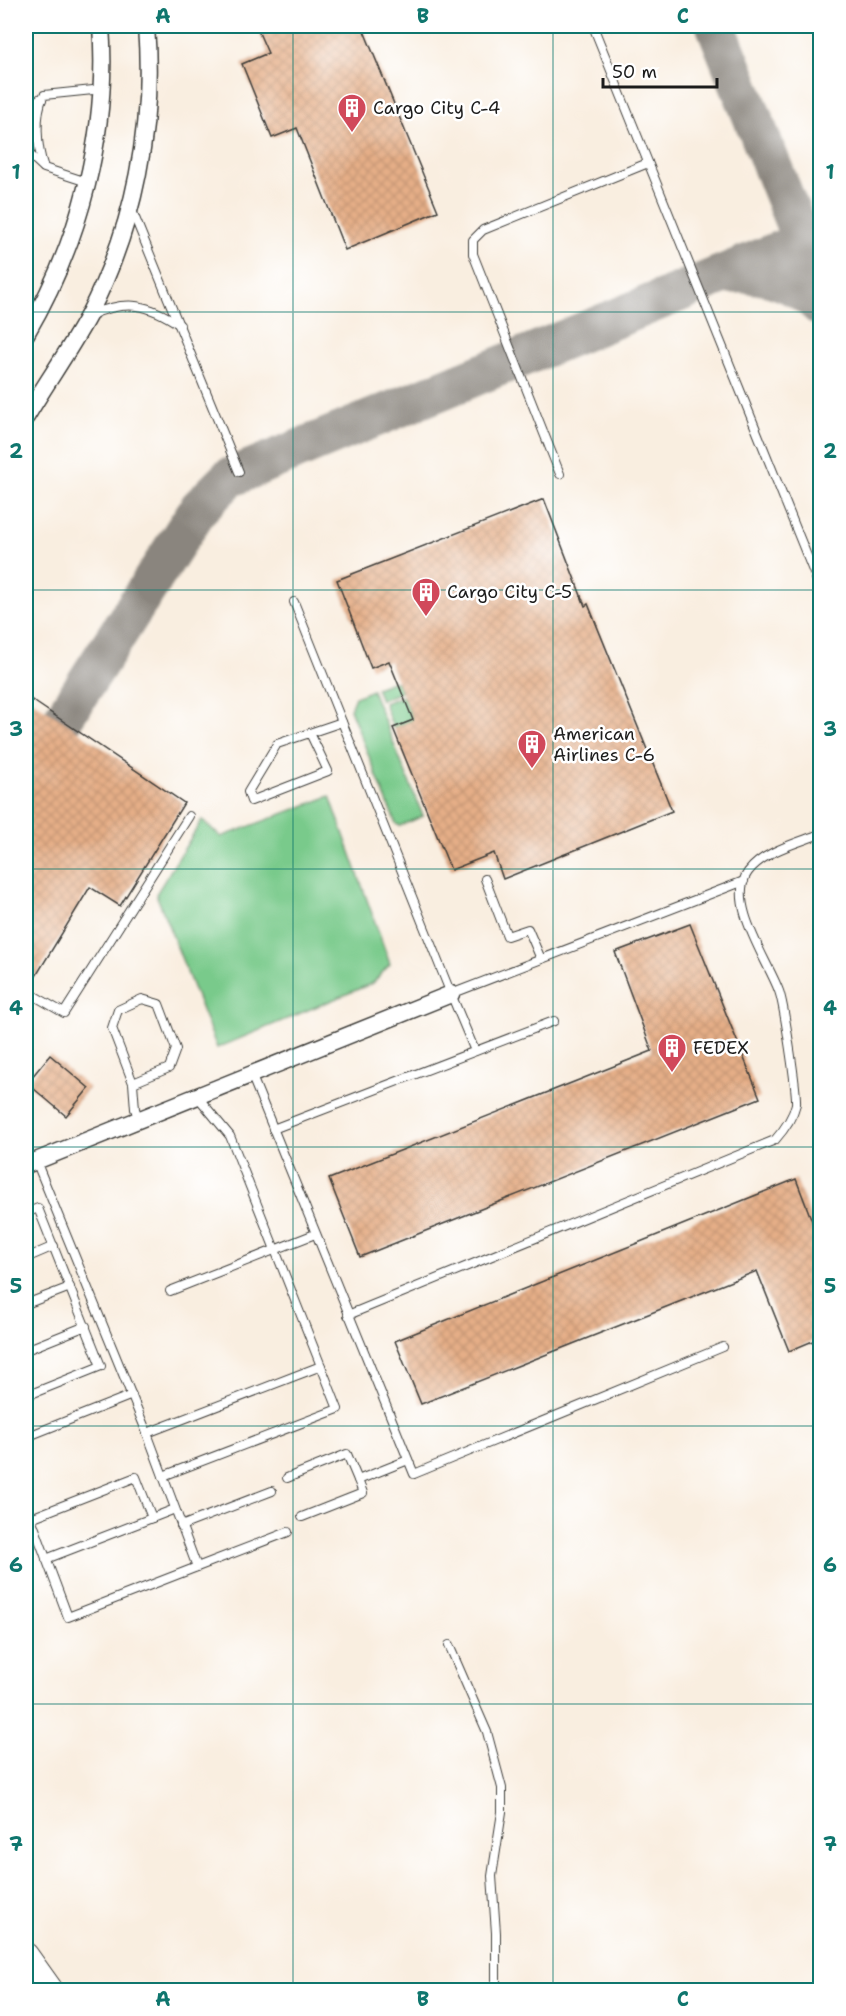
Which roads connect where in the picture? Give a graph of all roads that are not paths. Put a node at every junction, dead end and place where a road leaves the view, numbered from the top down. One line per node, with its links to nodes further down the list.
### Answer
1 (101, 26): 4 (street)
2 (146, 26): 11 (street)
3 (593, 26): 8 (lane)
4 (103, 89): 5 (lane); 10 (street)
5 (44, 95): 6 (lane); 9 (lane)
6 (26, 110)
7 (26, 151): 9 (lane)
8 (648, 163): 17 (lane); 18 (lane)
9 (44, 168): 10 (lane)
10 (87, 183): 14 (street)
11 (130, 204): 12 (street); 13 (lane)
12 (87, 316): 13 (lane); 15 (street)
13 (180, 326): 16 (lane)
14 (26, 334)
15 (26, 417)
16 (239, 472)
17 (560, 474)
18 (820, 588)
19 (294, 602): 20 (lane)
20 (342, 722): 21 (lane); 28 (lane)
21 (310, 733): 21 (lane)
22 (189, 816): 27 (lane)
23 (820, 834): 25 (lane)
24 (485, 879): 26 (lane)
25 (744, 881): 26 (lane); 45 (lane)
26 (540, 959): 28 (lane)
27 (26, 991)
28 (451, 994): 30 (lane); 31 (street)
29 (554, 1021): 30 (lane)
30 (475, 1051): 35 (lane)
31 (251, 1074): 33 (street); 35 (lane)
32 (133, 1083): 32 (lane); 34 (lane)
33 (197, 1096): 34 (street); 40 (lane)
34 (139, 1120): 36 (street)
35 (273, 1129): 38 (lane)
36 (31, 1163): 50 (lane)
37 (26, 1213): 39 (lane)
38 (315, 1234): 40 (lane); 45 (lane)
39 (54, 1246): 41 (lane); 42 (lane)
40 (275, 1250): 43 (lane); 49 (lane)
41 (26, 1258)
42 (70, 1287): 44 (lane); 46 (lane)
43 (170, 1291)
44 (26, 1304)
45 (348, 1316): 54 (lane)
46 (86, 1326): 48 (lane); 51 (lane)
47 (723, 1347): 54 (lane)
48 (26, 1350)
49 (321, 1366): 52 (lane); 55 (lane)
50 (132, 1395): 52 (lane); 53 (lane)
51 (26, 1396)
52 (147, 1433): 55 (lane)
53 (26, 1437)
54 (408, 1460): 57 (lane)
55 (163, 1476): 59 (lane)
56 (287, 1478): 57 (lane)
57 (358, 1480): 61 (lane)
58 (272, 1491): 63 (lane)
59 (175, 1509): 62 (lane); 63 (lane)
60 (28, 1517): 62 (lane); 65 (lane)
61 (303, 1517)
62 (152, 1518): 65 (lane)
63 (181, 1526): 66 (lane)
64 (288, 1532): 66 (lane)
65 (46, 1559): 66 (lane)
66 (197, 1567)
67 (449, 1645): 70 (lane)
68 (26, 1955): 69 (street)
69 (51, 1990)
70 (496, 1990)

